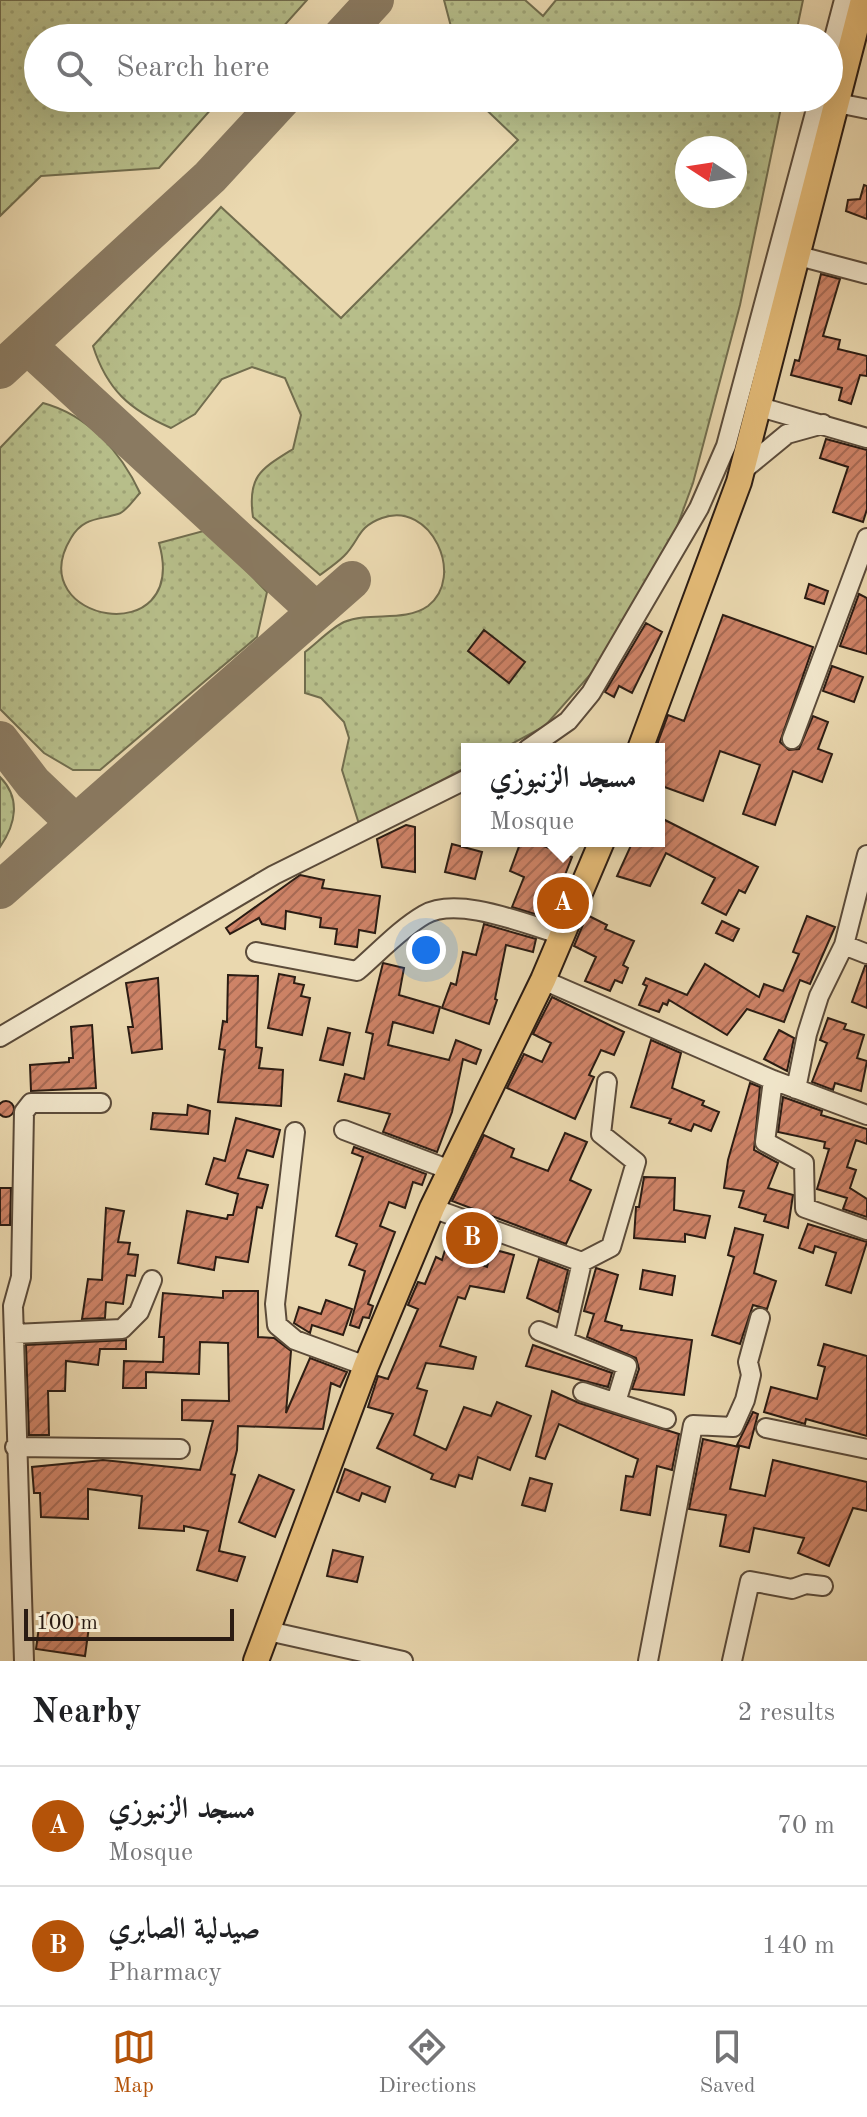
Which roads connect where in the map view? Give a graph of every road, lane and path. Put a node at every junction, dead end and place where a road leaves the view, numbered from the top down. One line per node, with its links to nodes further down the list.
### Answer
1 (844, 0): 3 (street)
2 (863, 0): 4 (main road)
3 (838, 24)
4 (843, 57)
5 (843, 103): 6 (street)
6 (867, 109)
7 (825, 112): 17 (street)
8 (826, 112): 9 (main road)
9 (799, 256): 10 (street); 11 (main road)
10 (867, 274)
11 (760, 407): 12 (street); 14 (main road)
12 (826, 424): 13 (street); 14 (street)
13 (867, 438)
14 (742, 471): 18 (main road)
15 (867, 538): 16 (street)
16 (792, 739)
17 (537, 743)
18 (642, 743)
19 (461, 782): 27 (street)
20 (600, 847): 22 (main road)
21 (867, 855): 23 (street)
22 (563, 935): 24 (street); 26 (main road)
23 (844, 945): 25 (street); 30 (street)
24 (256, 952)
25 (867, 954)
26 (543, 980): 28 (street); 35 (main road)
27 (0, 1037)
28 (773, 1080): 30 (street); 37 (street)
29 (607, 1082): 38 (street)
30 (796, 1089): 32 (street)
31 (101, 1103): 40 (street)
32 (867, 1115)
33 (344, 1130): 35 (street)
34 (295, 1132): 45 (street)
35 (450, 1170): 36 (main road)
36 (432, 1208): 38 (street); 45 (main road)
37 (867, 1230)
38 (582, 1262): 44 (street)
39 (152, 1280): 43 (street)
40 (8, 1290): 43 (street)
41 (760, 1318): 58 (street)
42 (539, 1331): 44 (street)
43 (14, 1334): 50 (street)
44 (564, 1340): 47 (street)
45 (366, 1366): 54 (main road)
46 (583, 1392): 47 (street)
47 (616, 1402): 48 (street)
48 (666, 1419)
49 (766, 1428): 52 (street)
50 (15, 1447): 51 (street); 55 (street)
51 (180, 1449)
52 (867, 1449)
53 (823, 1586): 59 (street)
54 (268, 1631): 56 (main road); 57 (street)
55 (24, 1661)
56 (256, 1661)
57 (403, 1661)
58 (648, 1661)
59 (732, 1661)

